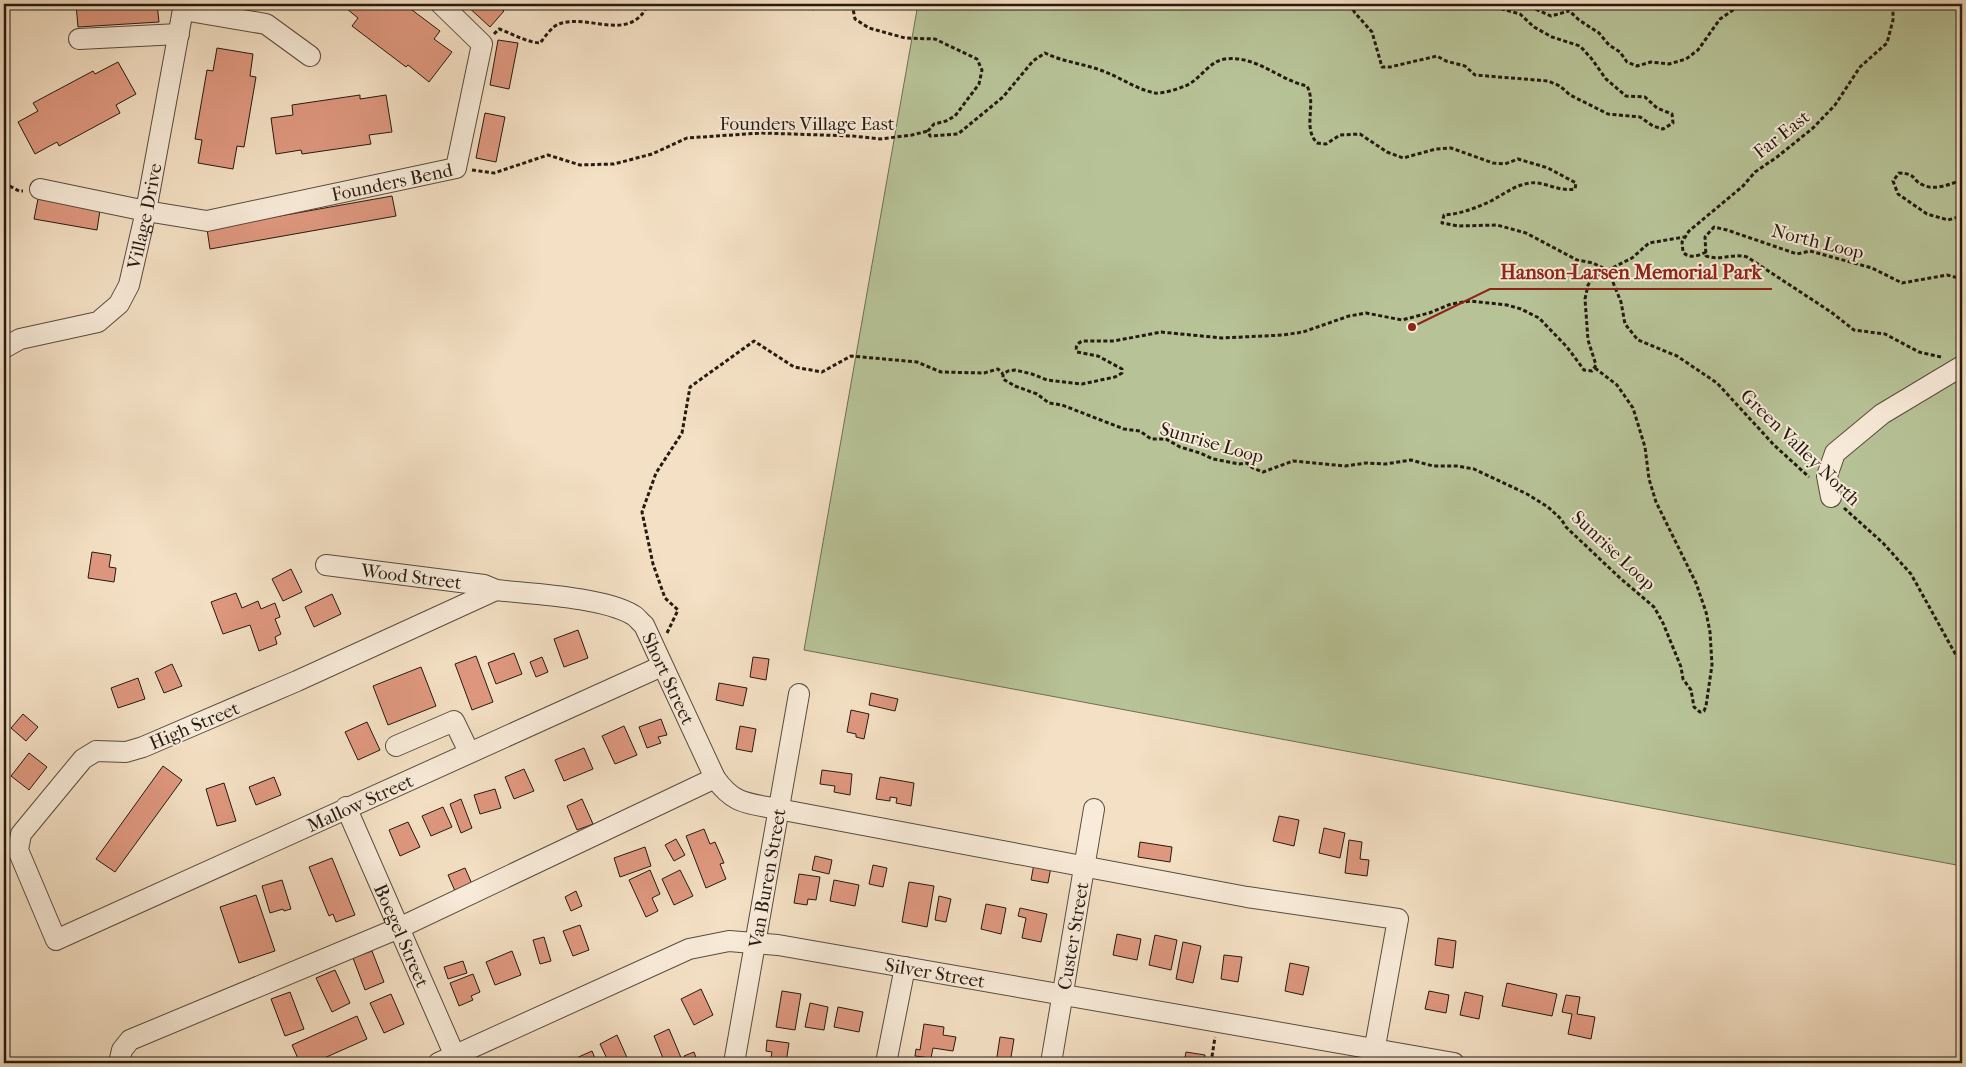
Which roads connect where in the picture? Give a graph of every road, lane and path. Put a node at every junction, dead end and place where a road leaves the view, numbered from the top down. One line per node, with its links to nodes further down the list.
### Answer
1 (441, 4): 17 (street)
2 (648, 4): 17 (path)
3 (786, 4): 4 (path)
4 (852, 4): 5 (path); 20 (path)
5 (856, 4)
6 (1350, 4): 7 (path)
7 (1498, 4)
8 (1524, 4): 13 (path)
9 (1562, 4): 13 (path)
10 (1742, 4): 13 (path)
11 (1893, 4): 26 (path, Far East)
12 (184, 7): 15 (street, Village Drive); 19 (street)
13 (1569, 11)
14 (4, 32): 18 (path)
15 (179, 34): 16 (street); 24 (street, Village Drive)
16 (79, 40)
17 (482, 44): 21 (street, Founders Bend)
18 (4, 45)
19 (310, 56)
20 (928, 131): 21 (path, Founders Village East); 28 (path)
21 (456, 168): 24 (street, Founders Bend)
22 (1962, 180): 25 (path)
23 (40, 189): 24 (street, Founders Bend)
24 (146, 211): 30 (street, Village Drive)
25 (1962, 216)
26 (1684, 237): 27 (path); 28 (path)
27 (1706, 252): 29 (path, North Loop); 31 (path, North Loop)
28 (1608, 270): 32 (path); 34 (path, Green Valley North)
29 (1962, 279)
30 (4, 348)
31 (1955, 361): 35 (street)
32 (1595, 368): 33 (path, Sunrise Loop); 33 (path, Sunrise Loop)
33 (1003, 374): 38 (path)
34 (1809, 477)
35 (1831, 496): 40 (path, Green Valley North)
36 (326, 565): 37 (street, Wood Street)
37 (496, 590): 39 (street, Short Street); 50 (street, High Street)
38 (666, 635)
39 (662, 666): 43 (street, Mallow Street); 44 (street, Short Street)
40 (1962, 666)
41 (799, 694): 46 (street, Van Buren Street)
42 (396, 746): 43 (street)
43 (469, 752): 45 (street, Mallow Street)
44 (715, 778): 46 (street, Short Street); 49 (street)
45 (346, 807): 49 (street, Boegel Street); 50 (street, Mallow Street)
46 (778, 809): 48 (street, Short Street); 51 (street, Van Buren Street)
47 (1094, 809): 48 (street, Custer Street)
48 (1084, 867): 53 (street, Custer Street); 55 (street, Short Street)
49 (399, 928): 56 (street, Boegel Street); 57 (street)
50 (56, 940)
51 (756, 943): 52 (street, Silver Street); 56 (street, Silver Street); 58 (street, Van Buren Street)
52 (905, 967): 53 (street, Silver Street); 59 (street)
53 (1063, 995): 54 (street, Silver Street); 60 (street, Custer Street)
54 (1218, 1022): 55 (street, Silver Street); 61 (path)
55 (1374, 1056): 62 (street, Silver Street)
56 (450, 1061)
57 (119, 1063)
58 (734, 1063)
59 (886, 1063)
60 (1051, 1063)
61 (1211, 1063)
62 (1454, 1063)

